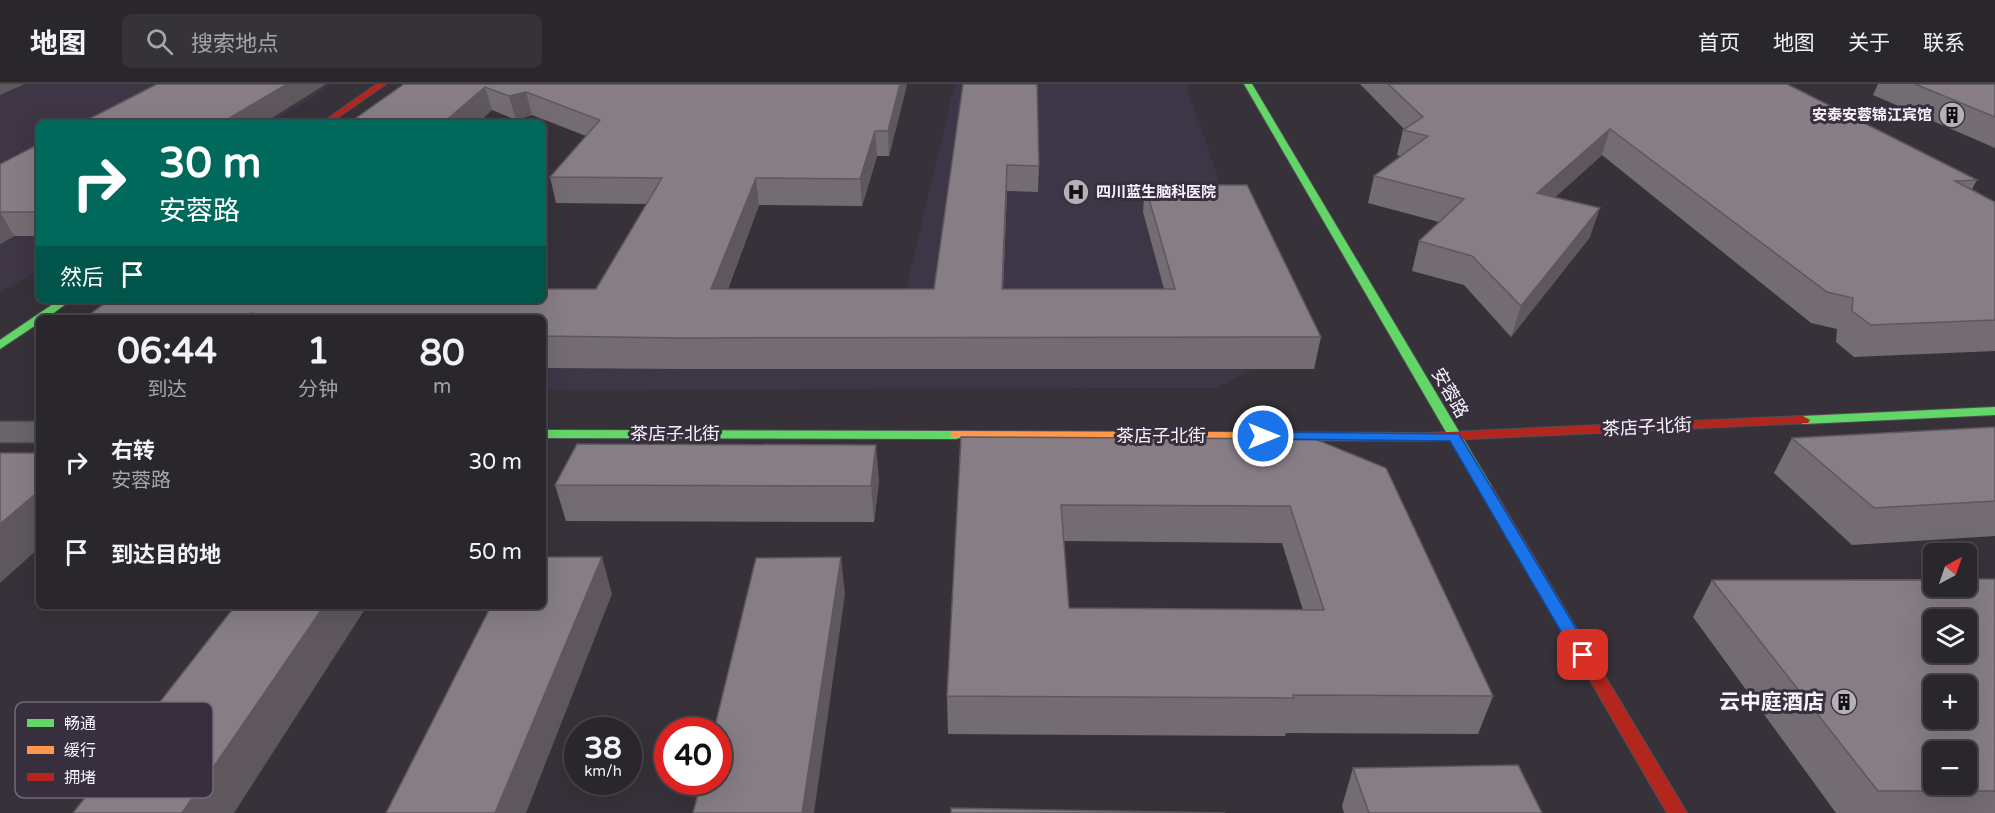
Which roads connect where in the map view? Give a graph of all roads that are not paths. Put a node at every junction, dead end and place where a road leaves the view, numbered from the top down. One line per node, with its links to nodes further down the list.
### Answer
1 (382, 84): 3 (street)
2 (1248, 84): 12 (street, 安蓉路)
3 (329, 120)
4 (62, 303): 5 (street)
5 (44, 315)
6 (36, 320): 7 (street)
7 (0, 345)
8 (1995, 411): 12 (street, 茶店子北街)
9 (0, 432): 10 (street)
10 (36, 432)
11 (546, 434): 12 (street, 茶店子北街)
12 (1454, 437): 13 (street, 安蓉路)
13 (1677, 813)

